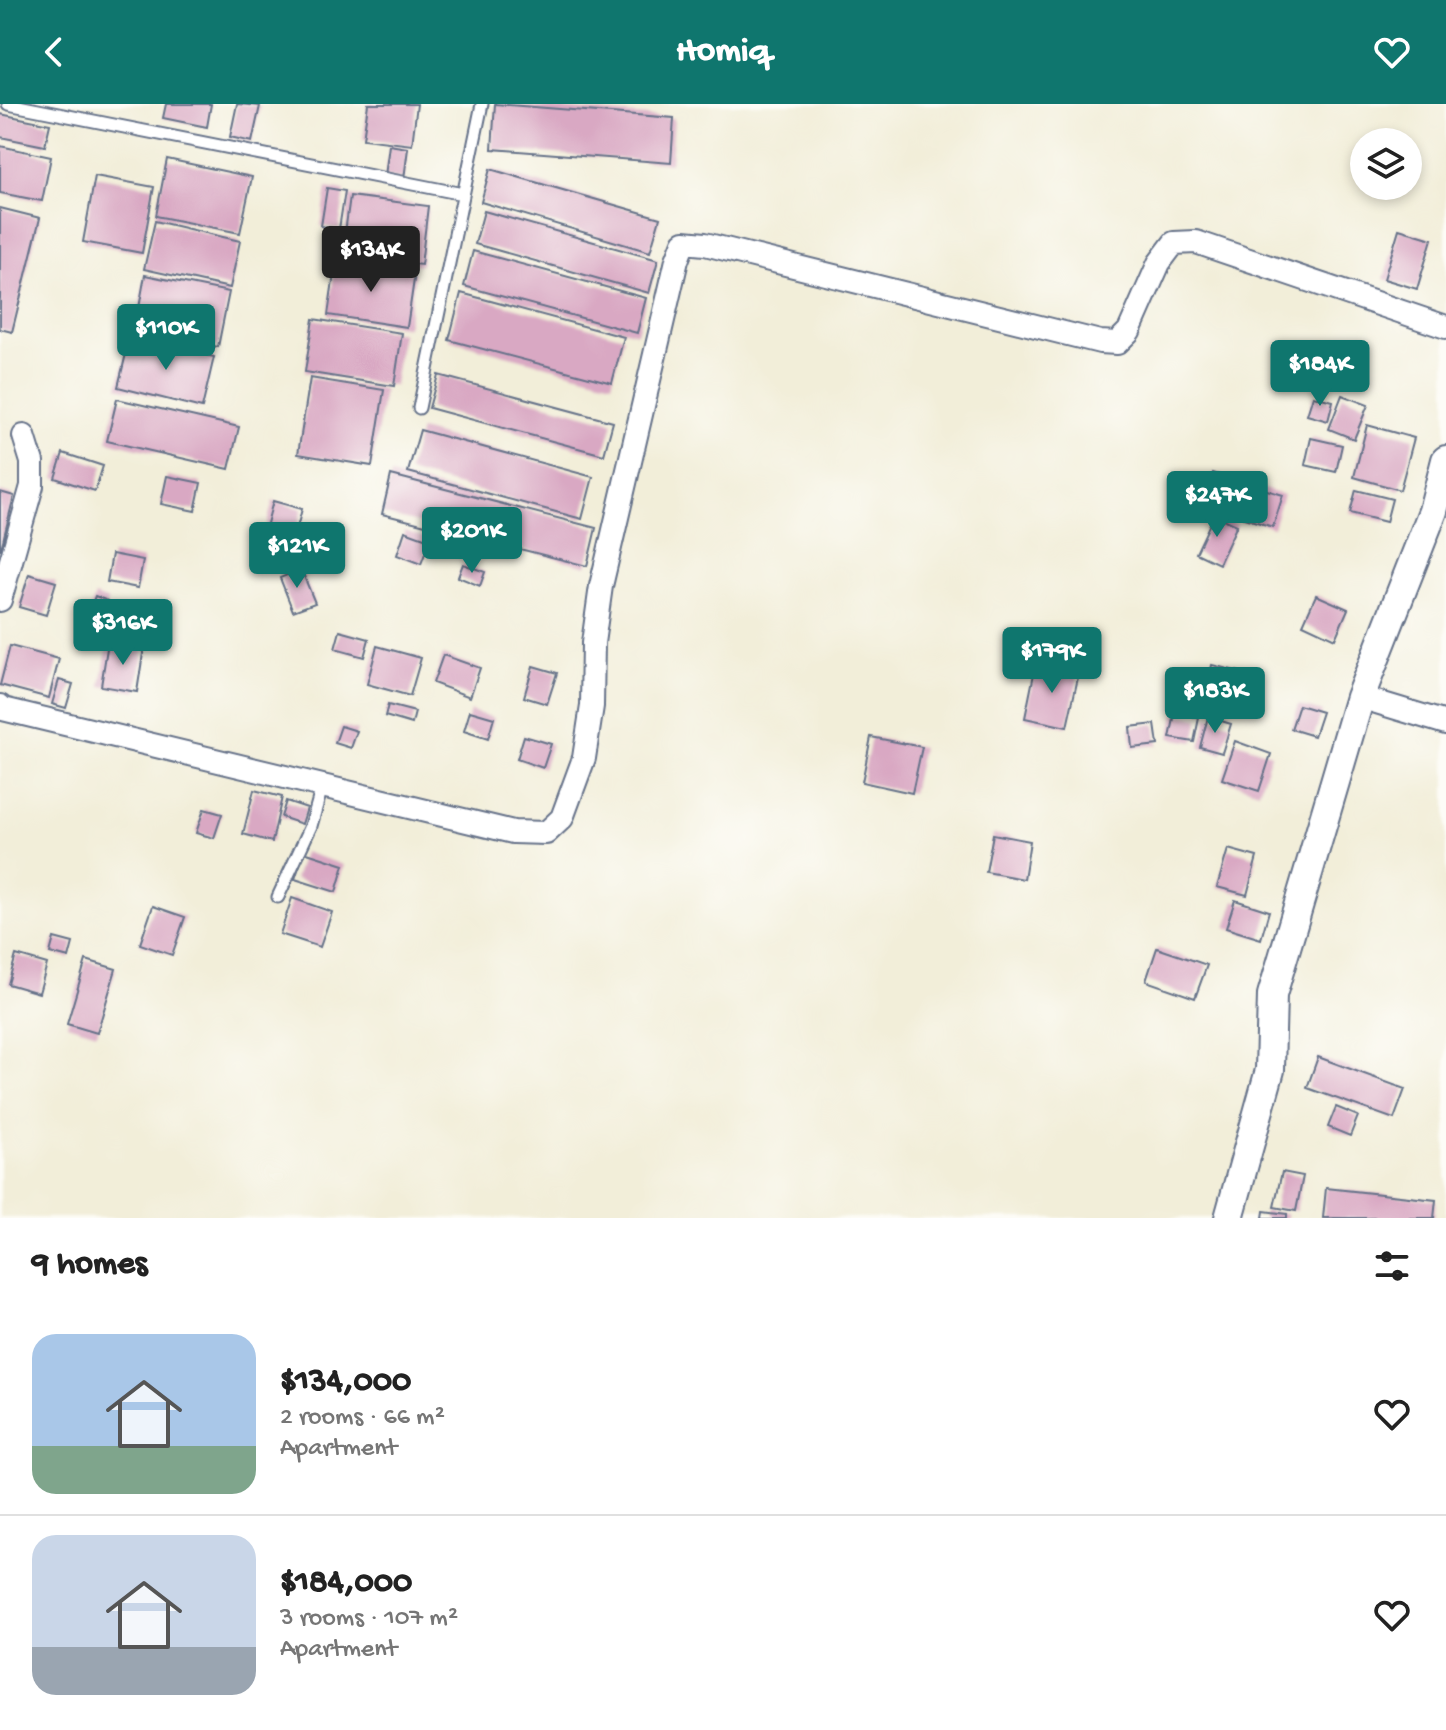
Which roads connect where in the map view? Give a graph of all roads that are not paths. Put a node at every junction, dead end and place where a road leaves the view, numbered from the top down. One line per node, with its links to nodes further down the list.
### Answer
1 (8, 104): 3 (lane)
2 (482, 104): 3 (lane)
3 (463, 194): 5 (lane)
4 (1446, 327): 12 (street)
5 (419, 408)
6 (24, 436): 8 (street)
7 (1446, 460): 9 (street)
8 (0, 600)
9 (1360, 697): 11 (street); 14 (street)
10 (0, 706): 12 (street)
11 (1446, 723)
12 (322, 787): 13 (lane)
13 (278, 897)
14 (1229, 1218)

